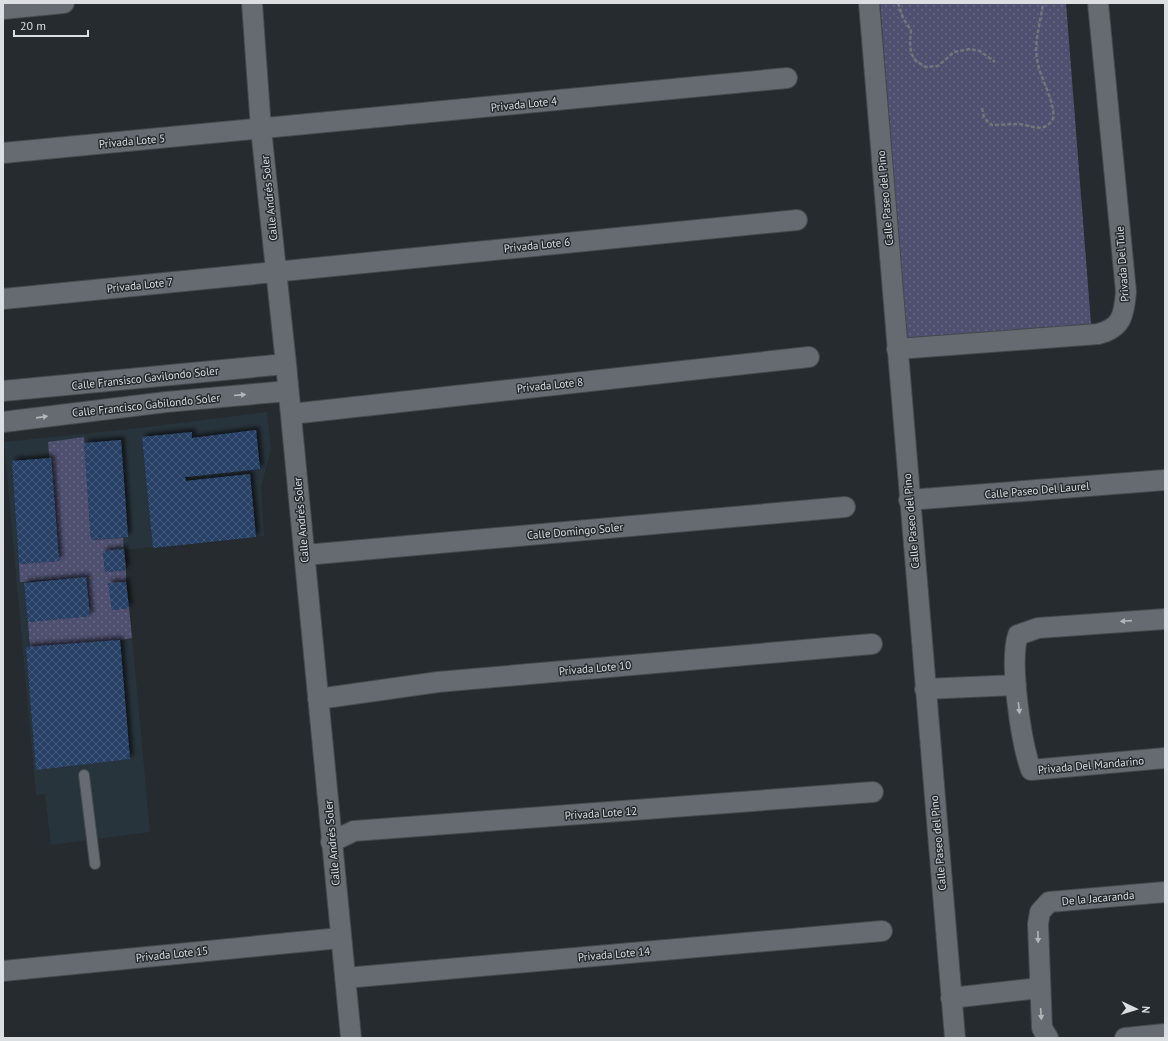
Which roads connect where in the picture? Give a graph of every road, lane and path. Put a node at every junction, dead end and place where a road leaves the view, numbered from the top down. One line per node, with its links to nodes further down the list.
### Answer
1 (64, 3): 7 (street)
2 (252, 3): 11 (street, Calle Andrés Soler)
3 (869, 3): 16 (street, Calle Paseo del Pino)
4 (898, 3): 8 (path)
5 (1043, 3): 10 (path)
6 (1098, 3): 16 (street, Privada Del Tule)
7 (3, 9)
8 (995, 62)
9 (787, 78): 11 (street, Privada Lote 4)
10 (982, 108)
11 (261, 129): 12 (street, Privada Lote 5); 14 (street, Calle Andrés Soler)
12 (3, 153)
13 (797, 220): 14 (street, Privada Lote 6)
14 (277, 271): 15 (street, Privada Lote 7); 18 (street, Calle Andrés Soler)
15 (3, 299)
16 (897, 349): 24 (street, Calle Paseo del Pino)
17 (809, 357): 21 (street, Privada Lote 8)
18 (286, 364): 19 (street, Calle Fransisco Gavilondo Soler); 20 (street, Calle Andrés Soler)
19 (3, 391)
20 (288, 391): 21 (street, Calle Andrés Soler); 22 (street, Calle Francisco Gabilondo Soler, one-way to 20)
21 (291, 414): 26 (street, Calle Andrés Soler)
22 (3, 422)
23 (1165, 480): 24 (street, Calle Paseo Del Laurel)
24 (909, 500): 30 (street, Calle Paseo del Pino)
25 (845, 507): 26 (street, Calle Domingo Soler)
26 (304, 555): 31 (street, Calle Andrés Soler)
27 (1165, 619): 29 (street, Privada Del Mandarino, one-way to 29)
28 (872, 644): 31 (street, Privada Lote 10)
29 (1016, 685): 30 (street); 32 (street, Privada Del Mandarino, one-way to 32)
30 (925, 689): 43 (street, Calle Paseo del Pino)
31 (318, 699): 35 (street, Calle Andrés Soler)
32 (1165, 758)
33 (84, 776): 36 (lane)
34 (873, 792): 35 (street, Privada Lote 12)
35 (332, 842): 39 (street, Calle Andrés Soler)
36 (95, 864)
37 (1165, 892): 42 (street, De la Jacaranda, one-way to 42)
38 (882, 931): 41 (street, Privada Lote 14)
39 (340, 938): 40 (street, Privada Lote 15); 41 (street, Calle Andrés Soler)
40 (3, 971)
41 (345, 978): 45 (street, Calle Andrés Soler)
42 (1039, 988): 43 (street); 47 (street, De la Jacaranda, one-way to 47)
43 (951, 998): 46 (street, Calle Paseo del Pino)
44 (1165, 1034): 48 (street)
45 (351, 1038)
46 (955, 1038)
47 (1048, 1038)
48 (1125, 1038)

